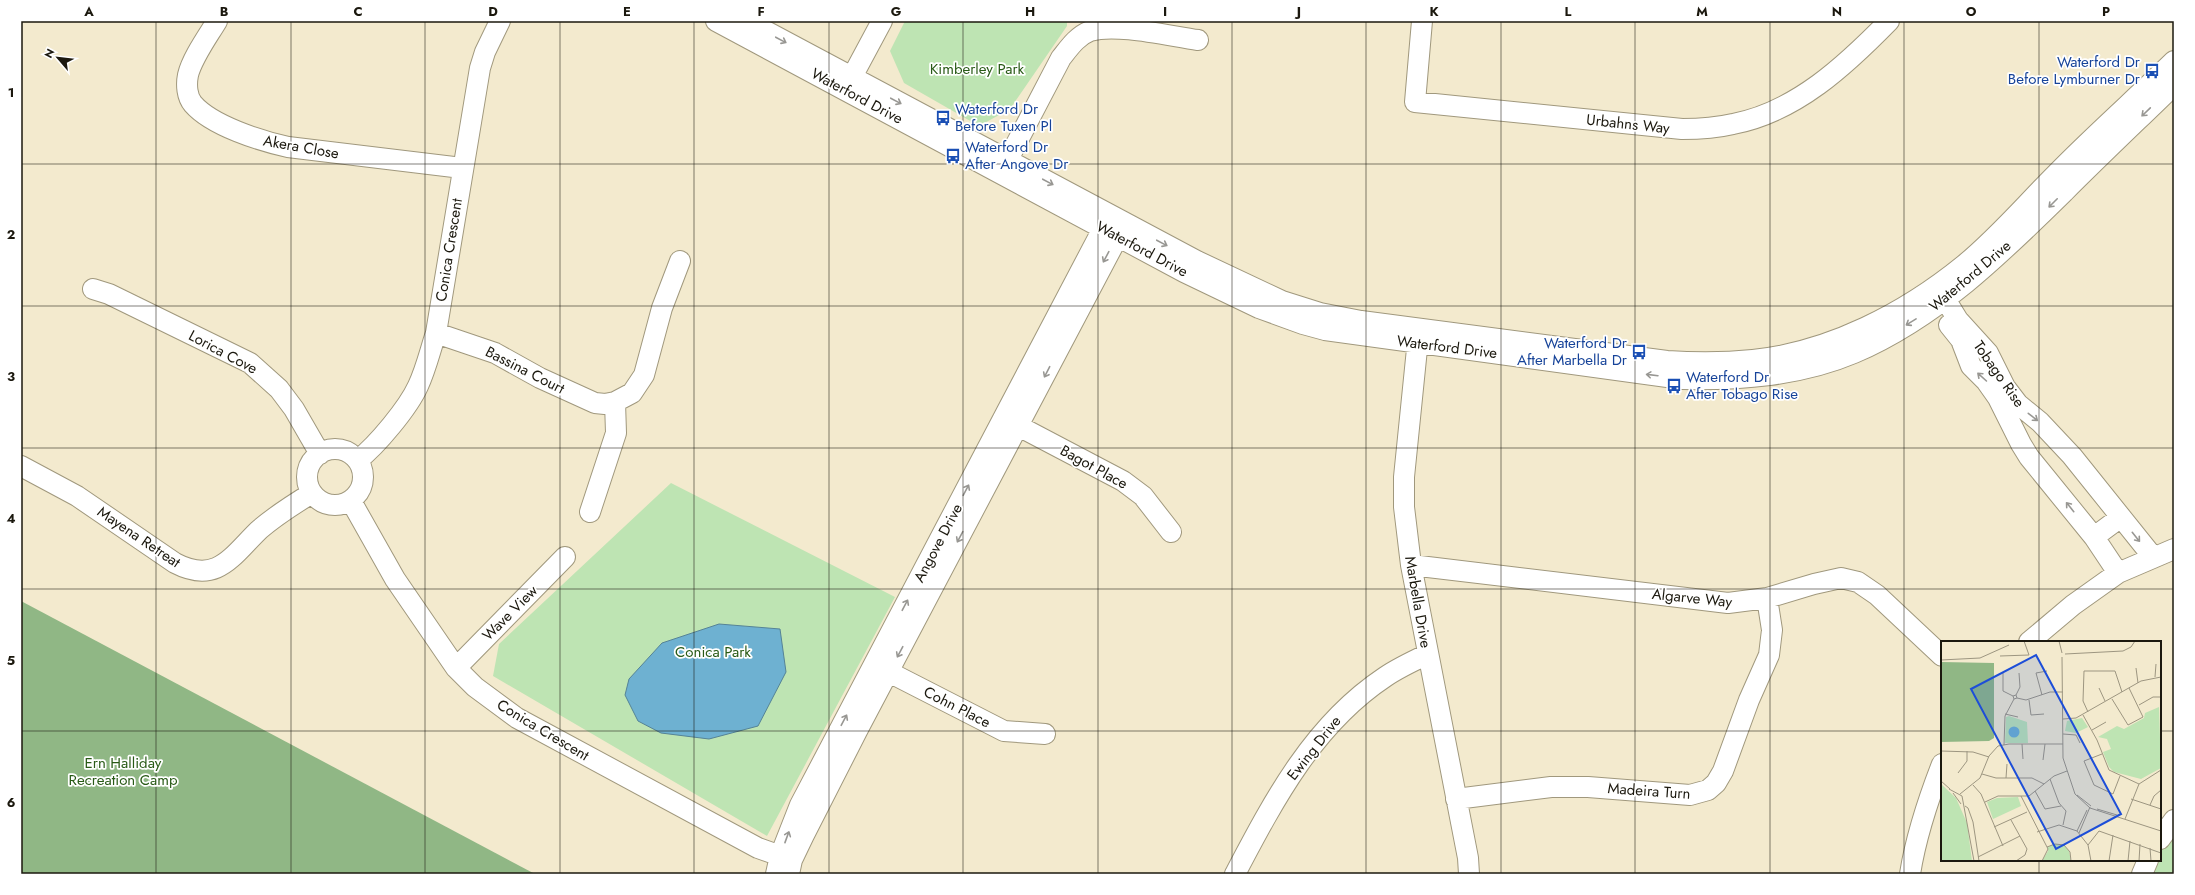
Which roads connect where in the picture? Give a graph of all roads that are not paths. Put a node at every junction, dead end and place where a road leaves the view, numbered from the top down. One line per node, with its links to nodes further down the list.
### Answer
1 (217, 21): 13 (street, Akera Close)
2 (500, 21): 13 (street, Conica Crescent)
3 (716, 21): 10 (street, Waterford Drive)
4 (747, 21): 10 (street, Waterford Drive, one-way to 10)
5 (882, 21): 10 (street)
6 (1422, 21): 7 (street, Urbahns Way)
7 (1889, 21)
8 (1198, 40): 12 (street)
9 (2174, 61): 17 (street, Waterford Drive)
10 (848, 84): 12 (street, Waterford Drive)
11 (2174, 85): 17 (street, Waterford Drive, one-way to 17)
12 (1004, 167): 14 (street, Waterford Drive)
13 (462, 168): 18 (street, Conica Crescent)
14 (1114, 226): 19 (street, Waterford Drive); 21 (street, Angove Drive)
15 (680, 261): 20 (street, Bassina Court)
16 (93, 289): 23 (street, Lorica Cove)
17 (1935, 297): 19 (street, Waterford Drive); 22 (street, Tobago Rise, one-way to 22); 24 (street, Tobago Rise, one-way to 17)
18 (436, 333): 20 (street, Bassina Court); 25 (street, Conica Crescent)
19 (1418, 335): 36 (street, Marbella Drive)
20 (615, 402): 29 (street)
21 (1012, 422): 31 (street, Bagot Place); 43 (street, Angove Drive)
22 (2054, 437): 24 (street); 30 (street, Tobago Rise)
23 (320, 454): 25 (street); 27 (street)
24 (2029, 457): 32 (street, Tobago Rise, one-way to 24)
25 (358, 460): 28 (street)
26 (21, 466): 27 (street, Mayena Retreat)
27 (312, 493): 28 (street)
28 (351, 501): 42 (street, Conica Crescent)
29 (590, 512)
30 (2121, 517): 32 (street); 35 (street, Tobago Rise, one-way to 35)
31 (1171, 532)
32 (2094, 537): 37 (street, Tobago Rise)
33 (2174, 549): 35 (street)
34 (565, 557): 42 (street, Wave View)
35 (2153, 557): 37 (street)
36 (1411, 565): 38 (street, Algarve Way); 40 (street, Marbella Drive)
37 (2118, 573): 39 (street)
38 (1767, 598): 41 (street, Algarve Way); 46 (street, Madeira Turn)
39 (2030, 641)
40 (1428, 654): 46 (street, Marbella Drive); 51 (street, Ewing Drive)
41 (1941, 655)
42 (456, 668): 50 (street, Conica Crescent)
43 (882, 668): 44 (street, Cohn Place); 50 (street, Angove Drive)
44 (1045, 734)
45 (1941, 766): 53 (street)
46 (1456, 799): 52 (street, Marbella Drive)
47 (2174, 820): 48 (street)
48 (2161, 837)
49 (2148, 861): 54 (street)
50 (784, 866)
51 (1235, 874)
52 (1469, 874)
53 (1910, 874)
54 (2142, 874)

